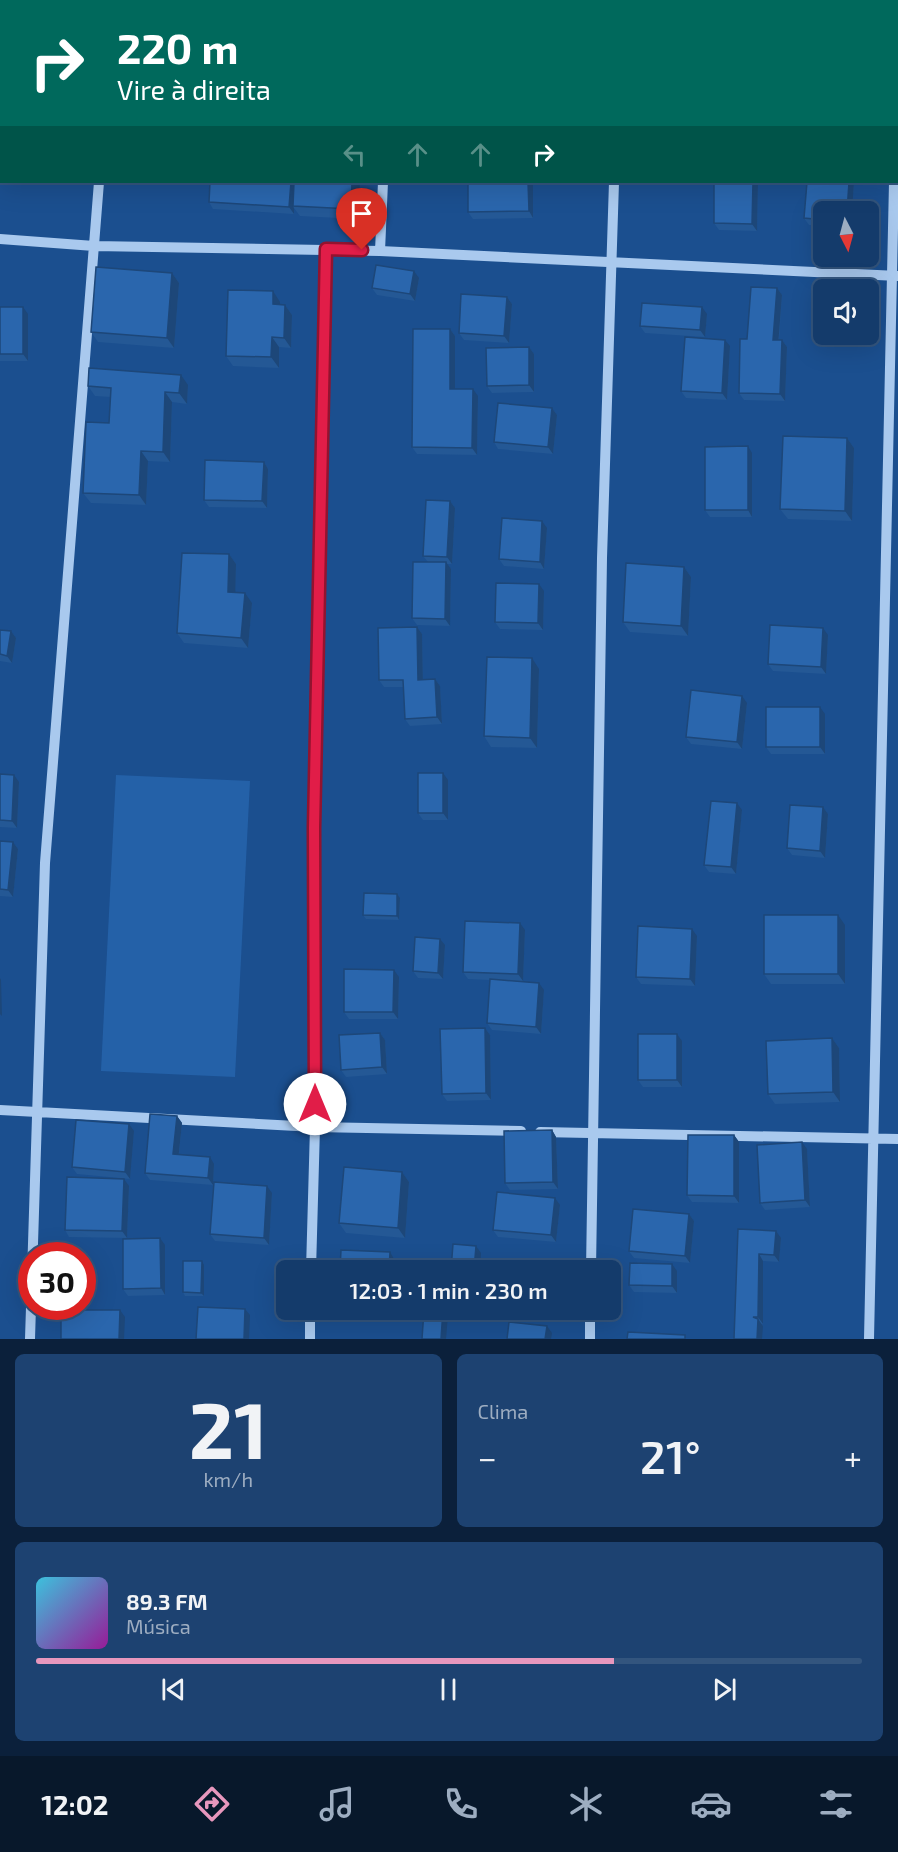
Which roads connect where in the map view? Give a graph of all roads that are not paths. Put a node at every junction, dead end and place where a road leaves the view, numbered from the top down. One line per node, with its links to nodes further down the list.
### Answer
1 (99, 183): 6 (street)
2 (383, 183): 8 (street)
3 (614, 183): 9 (street)
4 (894, 183): 10 (street)
5 (0, 239): 6 (street)
6 (94, 246): 7 (street); 12 (street)
7 (326, 249): 8 (street); 13 (street)
8 (380, 251): 9 (street)
9 (610, 263): 10 (street); 14 (street)
10 (894, 276): 15 (street)
11 (0, 1110): 12 (street)
12 (36, 1112): 13 (street); 21 (street)
13 (315, 1127): 14 (street); 17 (street)
14 (593, 1133): 15 (street); 18 (street)
15 (873, 1138): 16 (street); 24 (street)
16 (898, 1139)
17 (311, 1260)
18 (591, 1260)
19 (310, 1320): 22 (street)
20 (590, 1320): 23 (street)
21 (30, 1339)
22 (310, 1339)
23 (590, 1339)
24 (869, 1339)

